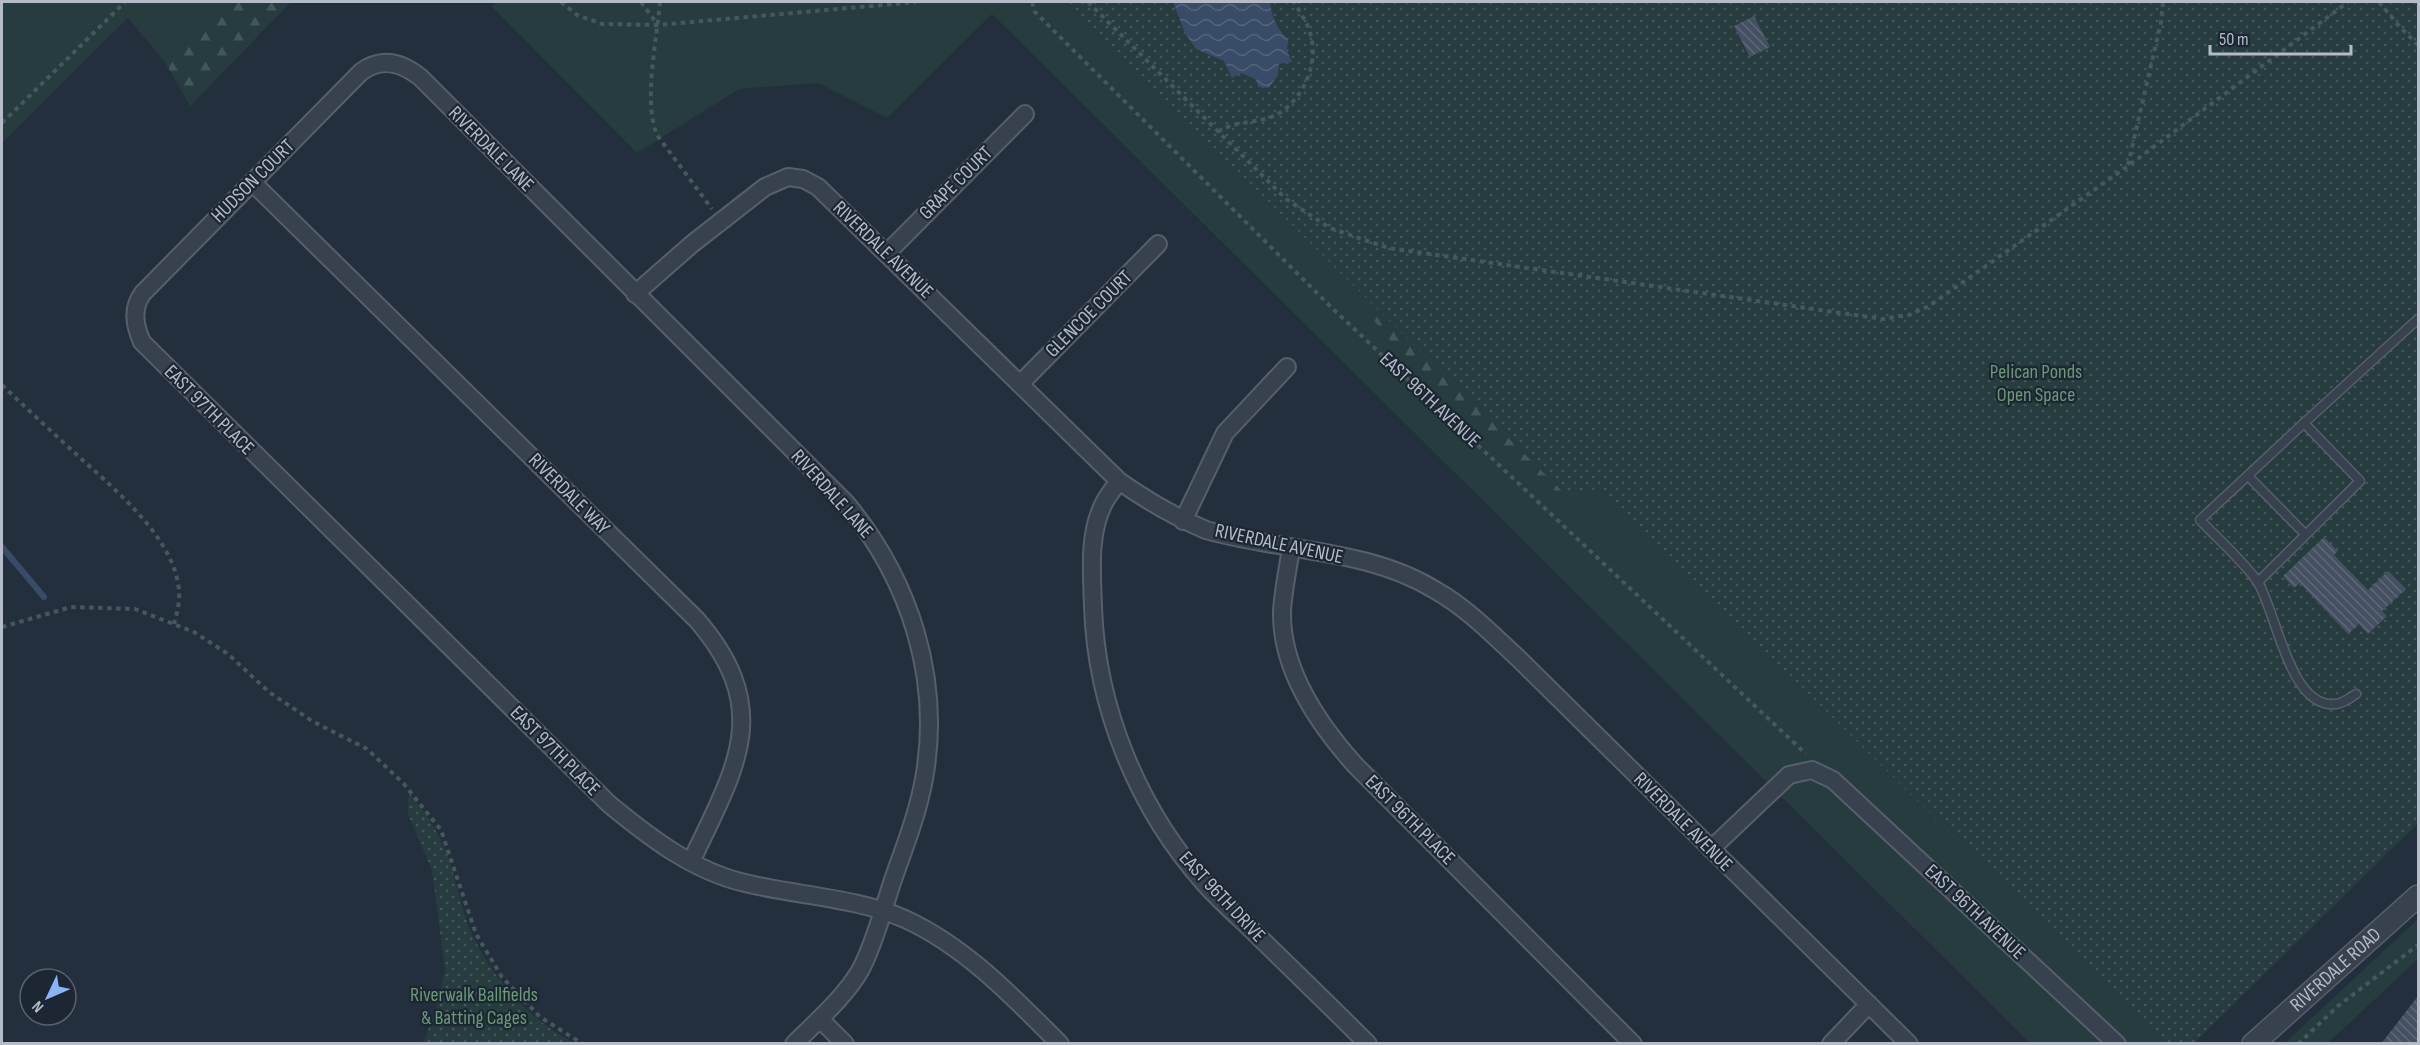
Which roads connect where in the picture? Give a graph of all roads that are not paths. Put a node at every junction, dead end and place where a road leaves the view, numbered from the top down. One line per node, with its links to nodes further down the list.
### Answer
1 (397, 64): 3 (street, HUDSON COURT); 6 (street, RIVERDALE LANE)
2 (1025, 114): 5 (street, GRAPE COURT)
3 (252, 182): 8 (street, HUDSON COURT); 20 (street, RIVERDALE WAY)
4 (1158, 244): 10 (street, GLENCOE COURT)
5 (886, 253): 6 (street, RIVERDALE AVENUE); 10 (street, RIVERDALE AVENUE)
6 (635, 294): 22 (street, RIVERDALE LANE)
7 (2418, 319): 11 (lane)
8 (136, 327): 20 (street, EAST 97TH PLACE)
9 (1287, 367): 14 (street)
10 (1020, 384): 13 (street, RIVERDALE AVENUE)
11 (2304, 423): 12 (lane); 15 (lane)
12 (2248, 476): 15 (lane); 17 (lane)
13 (1119, 481): 14 (street, RIVERDALE AVENUE); 28 (street, EAST 96TH DRIVE)
14 (1183, 520): 16 (street, RIVERDALE AVENUE)
15 (2305, 534): 17 (lane)
16 (1292, 548): 19 (street, RIVERDALE AVENUE); 29 (street, EAST 96TH PLACE)
17 (2258, 582): 18 (lane)
18 (2356, 694)
19 (1711, 849): 23 (street, RIVERDALE AVENUE); 32 (street, EAST 96TH AVENUE)
20 (691, 862): 22 (street, EAST 97TH PLACE)
21 (2418, 896): 33 (street, RIVERDALE ROAD)
22 (882, 911): 24 (street, RIVERDALE LANE); 27 (street, EAST 97TH PLACE)
23 (1869, 1004): 30 (street); 31 (street, RIVERDALE AVENUE)
24 (820, 1019): 25 (street, RIVERDALE LANE); 26 (street)
25 (794, 1044)
26 (845, 1044)
27 (1060, 1044)
28 (1368, 1044)
29 (1634, 1044)
30 (1831, 1044)
31 (1909, 1044)
32 (2117, 1044)
33 (2253, 1044)

